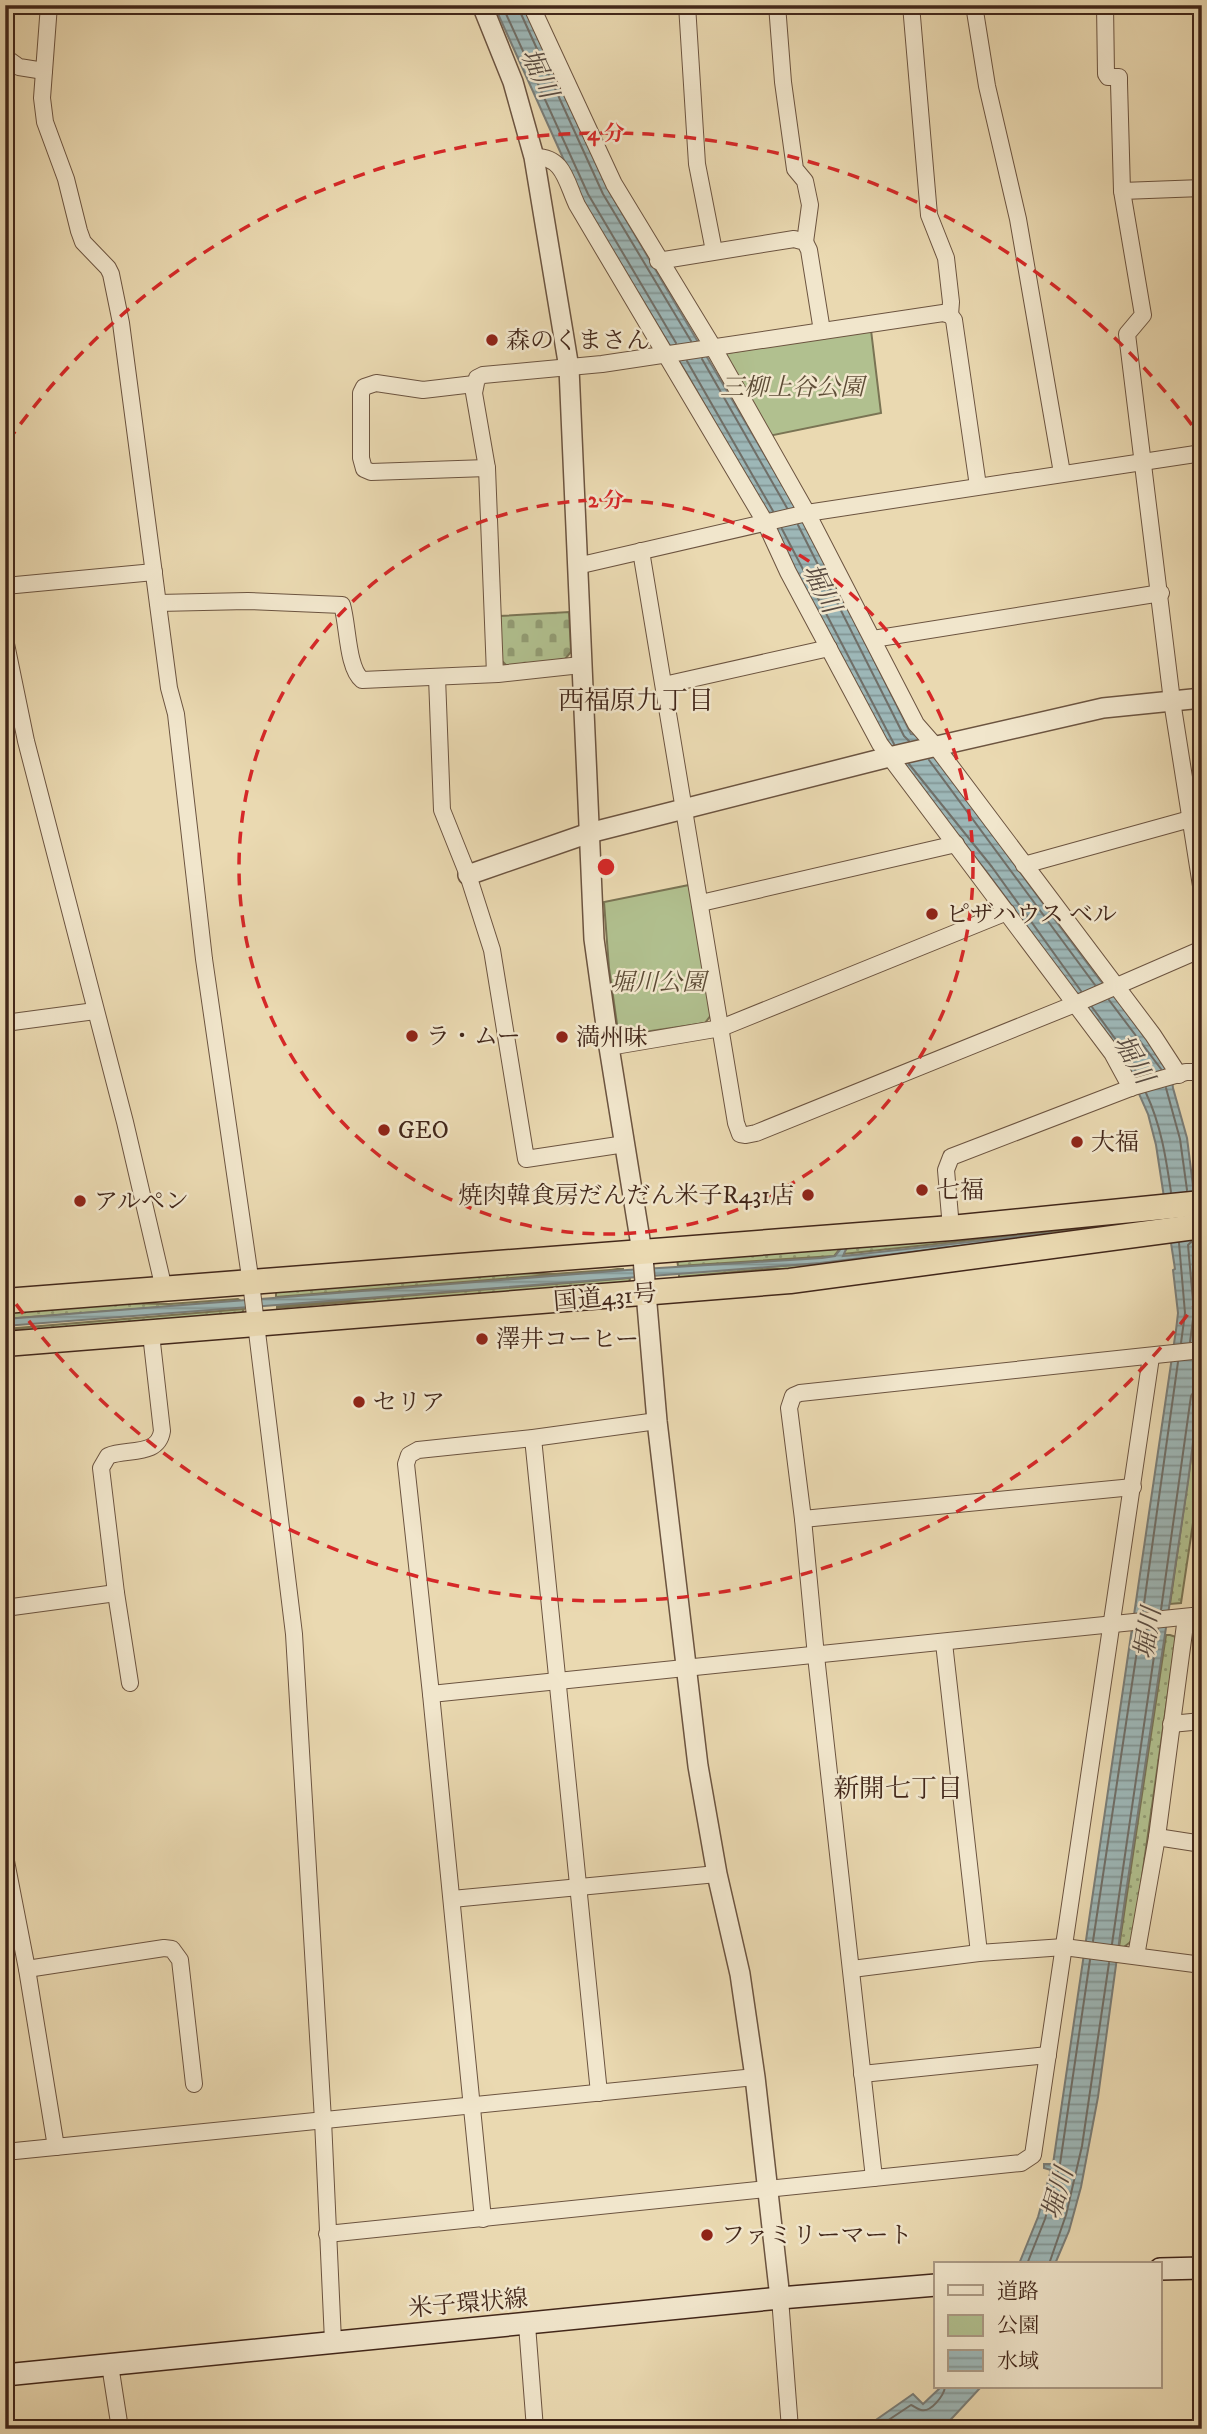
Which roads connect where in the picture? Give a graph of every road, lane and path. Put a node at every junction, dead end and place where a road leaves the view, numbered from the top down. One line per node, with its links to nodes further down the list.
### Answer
1 (49, 5): 10 (street)
2 (482, 5): 11 (street)
3 (531, 5): 16 (street)
4 (687, 5): 15 (street)
5 (777, 5): 14 (street)
6 (911, 5): 17 (street)
7 (974, 5): 26 (street)
8 (1105, 5): 13 (street)
9 (5, 57): 10 (street)
10 (44, 71): 32 (street)
11 (534, 157): 20 (street); 21 (street)
12 (1202, 188): 13 (street)
13 (1122, 191): 24 (street)
14 (805, 242): 15 (street); 18 (street)
15 (714, 251): 16 (street)
16 (658, 261): 19 (street)
17 (950, 315): 18 (street); 27 (street)
18 (822, 331): 19 (street)
19 (710, 348): 20 (street); 28 (street)
20 (673, 354): 21 (street); 29 (street)
21 (569, 368): 22 (street); 31 (street)
22 (474, 384): 25 (street); 25 (street)
23 (1202, 453): 24 (street)
24 (1144, 461): 26 (street); 34 (street)
25 (486, 468): 40 (street)
26 (1062, 473): 27 (street)
27 (978, 485): 28 (street)
28 (807, 513): 29 (street); 37 (street)
29 (765, 522): 30 (street); 38 (street)
30 (641, 551): 31 (street); 42 (street)
31 (577, 566): 39 (street)
32 (154, 572): 33 (street); 35 (street)
33 (5, 586)
34 (1161, 593): 37 (street); 44 (street)
35 (158, 603): 41 (street); 72 (street)
36 (5, 639): 59 (street)
37 (873, 639): 45 (street)
38 (829, 648): 42 (street); 46 (street)
39 (581, 665): 40 (street); 49 (street)
40 (495, 674): 41 (street)
41 (437, 677): 52 (street)
42 (664, 685): 47 (street)
43 (1202, 698): 44 (street)
44 (1172, 701): 45 (street); 48 (street)
45 (937, 748): 46 (street); 51 (street)
46 (890, 757): 47 (street); 50 (street)
47 (685, 809): 49 (street); 54 (street)
48 (1191, 819): 51 (street); 53 (street)
49 (589, 833): 52 (street); 62 (street)
50 (956, 844): 54 (street); 55 (street)
51 (1024, 865): 57 (street)
52 (467, 876): 66 (street)
53 (1202, 892)
54 (701, 903): 61 (street)
55 (1007, 912): 58 (street); 61 (street)
56 (1202, 949): 57 (street)
57 (1116, 986): 58 (street); 64 (street)
58 (1075, 1004): 61 (street); 65 (street)
59 (95, 1011): 60 (street); 73 (street)
60 (5, 1023)
61 (721, 1028): 62 (street)
62 (609, 1047): 66 (street)
63 (1202, 1072): 64 (street)
64 (1176, 1075): 65 (street)
65 (1132, 1087): 70 (street)
66 (625, 1144): 71 (street)
67 (1202, 1203): 68 (highway, 国道431号)
68 (1154, 1221): 69 (highway, 国道431号); 70 (highway, 国道431号); 74 (highway, 国道431号)
69 (1202, 1226)
70 (951, 1228): 71 (highway, 国道431号)
71 (643, 1255): 72 (highway, 国道431号); 74 (street)
72 (251, 1286): 73 (highway, 国道431号); 76 (street)
73 (163, 1289): 75 (highway, 国道431号)
74 (647, 1290): 76 (highway, 国道431号); 81 (street)
75 (5, 1301)
76 (256, 1321): 77 (highway, 国道431号); 115 (street)
77 (151, 1334): 78 (highway, 国道431号); 85 (street)
78 (5, 1344)
79 (1202, 1350): 80 (street)
80 (1158, 1356): 83 (street); 84 (street)
81 (657, 1421): 82 (street); 91 (street)
82 (533, 1438): 92 (street); 94 (street)
83 (1133, 1487): 84 (street); 88 (street)
84 (803, 1519): 90 (street)
85 (116, 1593): 86 (street); 93 (street)
86 (5, 1608)
87 (1188, 1617): 88 (street); 96 (street)
88 (1121, 1623): 89 (street); 103 (street)
89 (944, 1643): 90 (street); 104 (street)
90 (816, 1656): 91 (street); 108 (street)
91 (687, 1668): 92 (street); 100 (street)
92 (556, 1682): 94 (street); 101 (street)
93 (130, 1683)
94 (431, 1694): 102 (street)
95 (1202, 1721): 96 (street)
96 (1171, 1724): 97 (street)
97 (1157, 1837): 98 (street); 105 (street)
98 (1202, 1844)
99 (5, 1856): 107 (street)
100 (717, 1874): 101 (street); 111 (street)
101 (580, 1888): 102 (street); 113 (street)
102 (452, 1899): 114 (street)
103 (1064, 1948): 104 (street); 105 (street); 109 (street)
104 (979, 1953): 108 (street)
105 (1136, 1956): 106 (street)
106 (1202, 1965)
107 (27, 1969): 112 (street); 116 (street)
108 (852, 1969): 110 (street)
109 (1048, 2055): 110 (street); 118 (street)
110 (862, 2074): 118 (street)
111 (755, 2077): 113 (street); 119 (street)
112 (194, 2084)
113 (599, 2094): 114 (street)
114 (471, 2106): 115 (street); 120 (street)
115 (323, 2120): 116 (street); 121 (street)
116 (56, 2147): 117 (street)
117 (5, 2152)
118 (874, 2178): 119 (street)
119 (768, 2190): 120 (street); 125 (street)
120 (483, 2219): 121 (street)
121 (327, 2234): 127 (street)
122 (1202, 2268): 123 (main road)
123 (1162, 2269)
124 (934, 2285): 125 (main road, 米子環状線)
125 (780, 2298): 126 (main road, 米子環状線); 132 (street)
126 (527, 2325): 127 (main road, 米子環状線); 131 (street)
127 (333, 2342): 128 (main road, 米子環状線)
128 (110, 2365): 129 (main road, 米子環状線); 130 (street)
129 (5, 2375)
130 (120, 2429)
131 (535, 2429)
132 (790, 2429)

